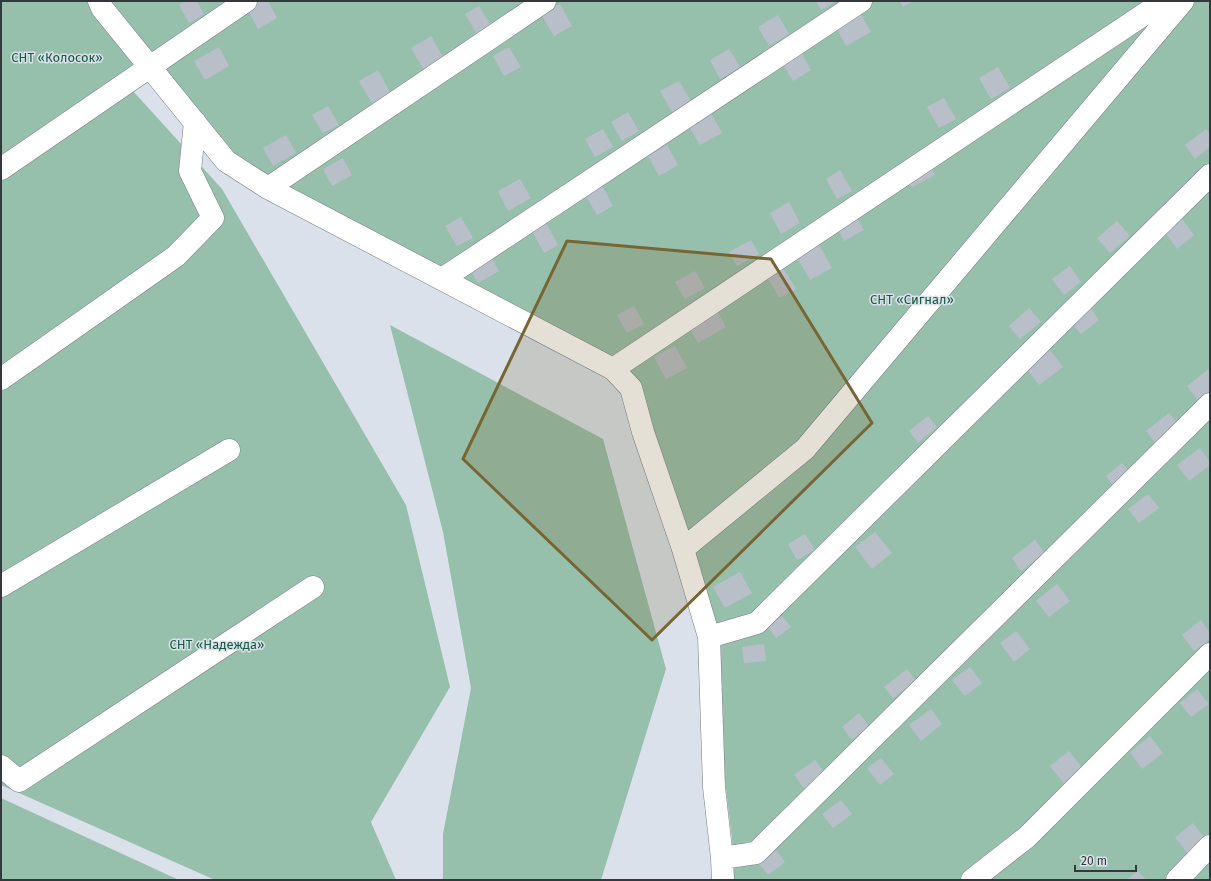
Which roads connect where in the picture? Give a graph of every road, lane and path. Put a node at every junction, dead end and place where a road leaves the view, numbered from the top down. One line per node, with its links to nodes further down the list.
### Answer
1 (99, 1): 7 (lane)
2 (246, 1): 7 (lane)
3 (545, 1): 11 (lane)
4 (862, 1): 12 (lane)
5 (1164, 1): 13 (lane)
6 (1183, 1): 17 (lane)
7 (150, 66): 8 (lane); 9 (lane)
8 (195, 122): 11 (lane); 14 (lane)
9 (1, 169)
10 (1210, 175): 20 (lane)
11 (268, 188): 12 (lane)
12 (442, 279): 13 (lane)
13 (613, 369): 17 (lane)
14 (1, 379)
15 (1210, 404): 24 (lane)
16 (229, 450): 18 (lane)
17 (684, 549): 20 (lane)
18 (1, 586)
19 (313, 587): 22 (lane)
20 (709, 637): 24 (lane)
21 (1210, 654): 26 (lane)
22 (1, 766)
23 (1210, 846): 27 (lane)
24 (722, 858): 25 (lane)
25 (723, 880)
26 (972, 880)
27 (1177, 880)

